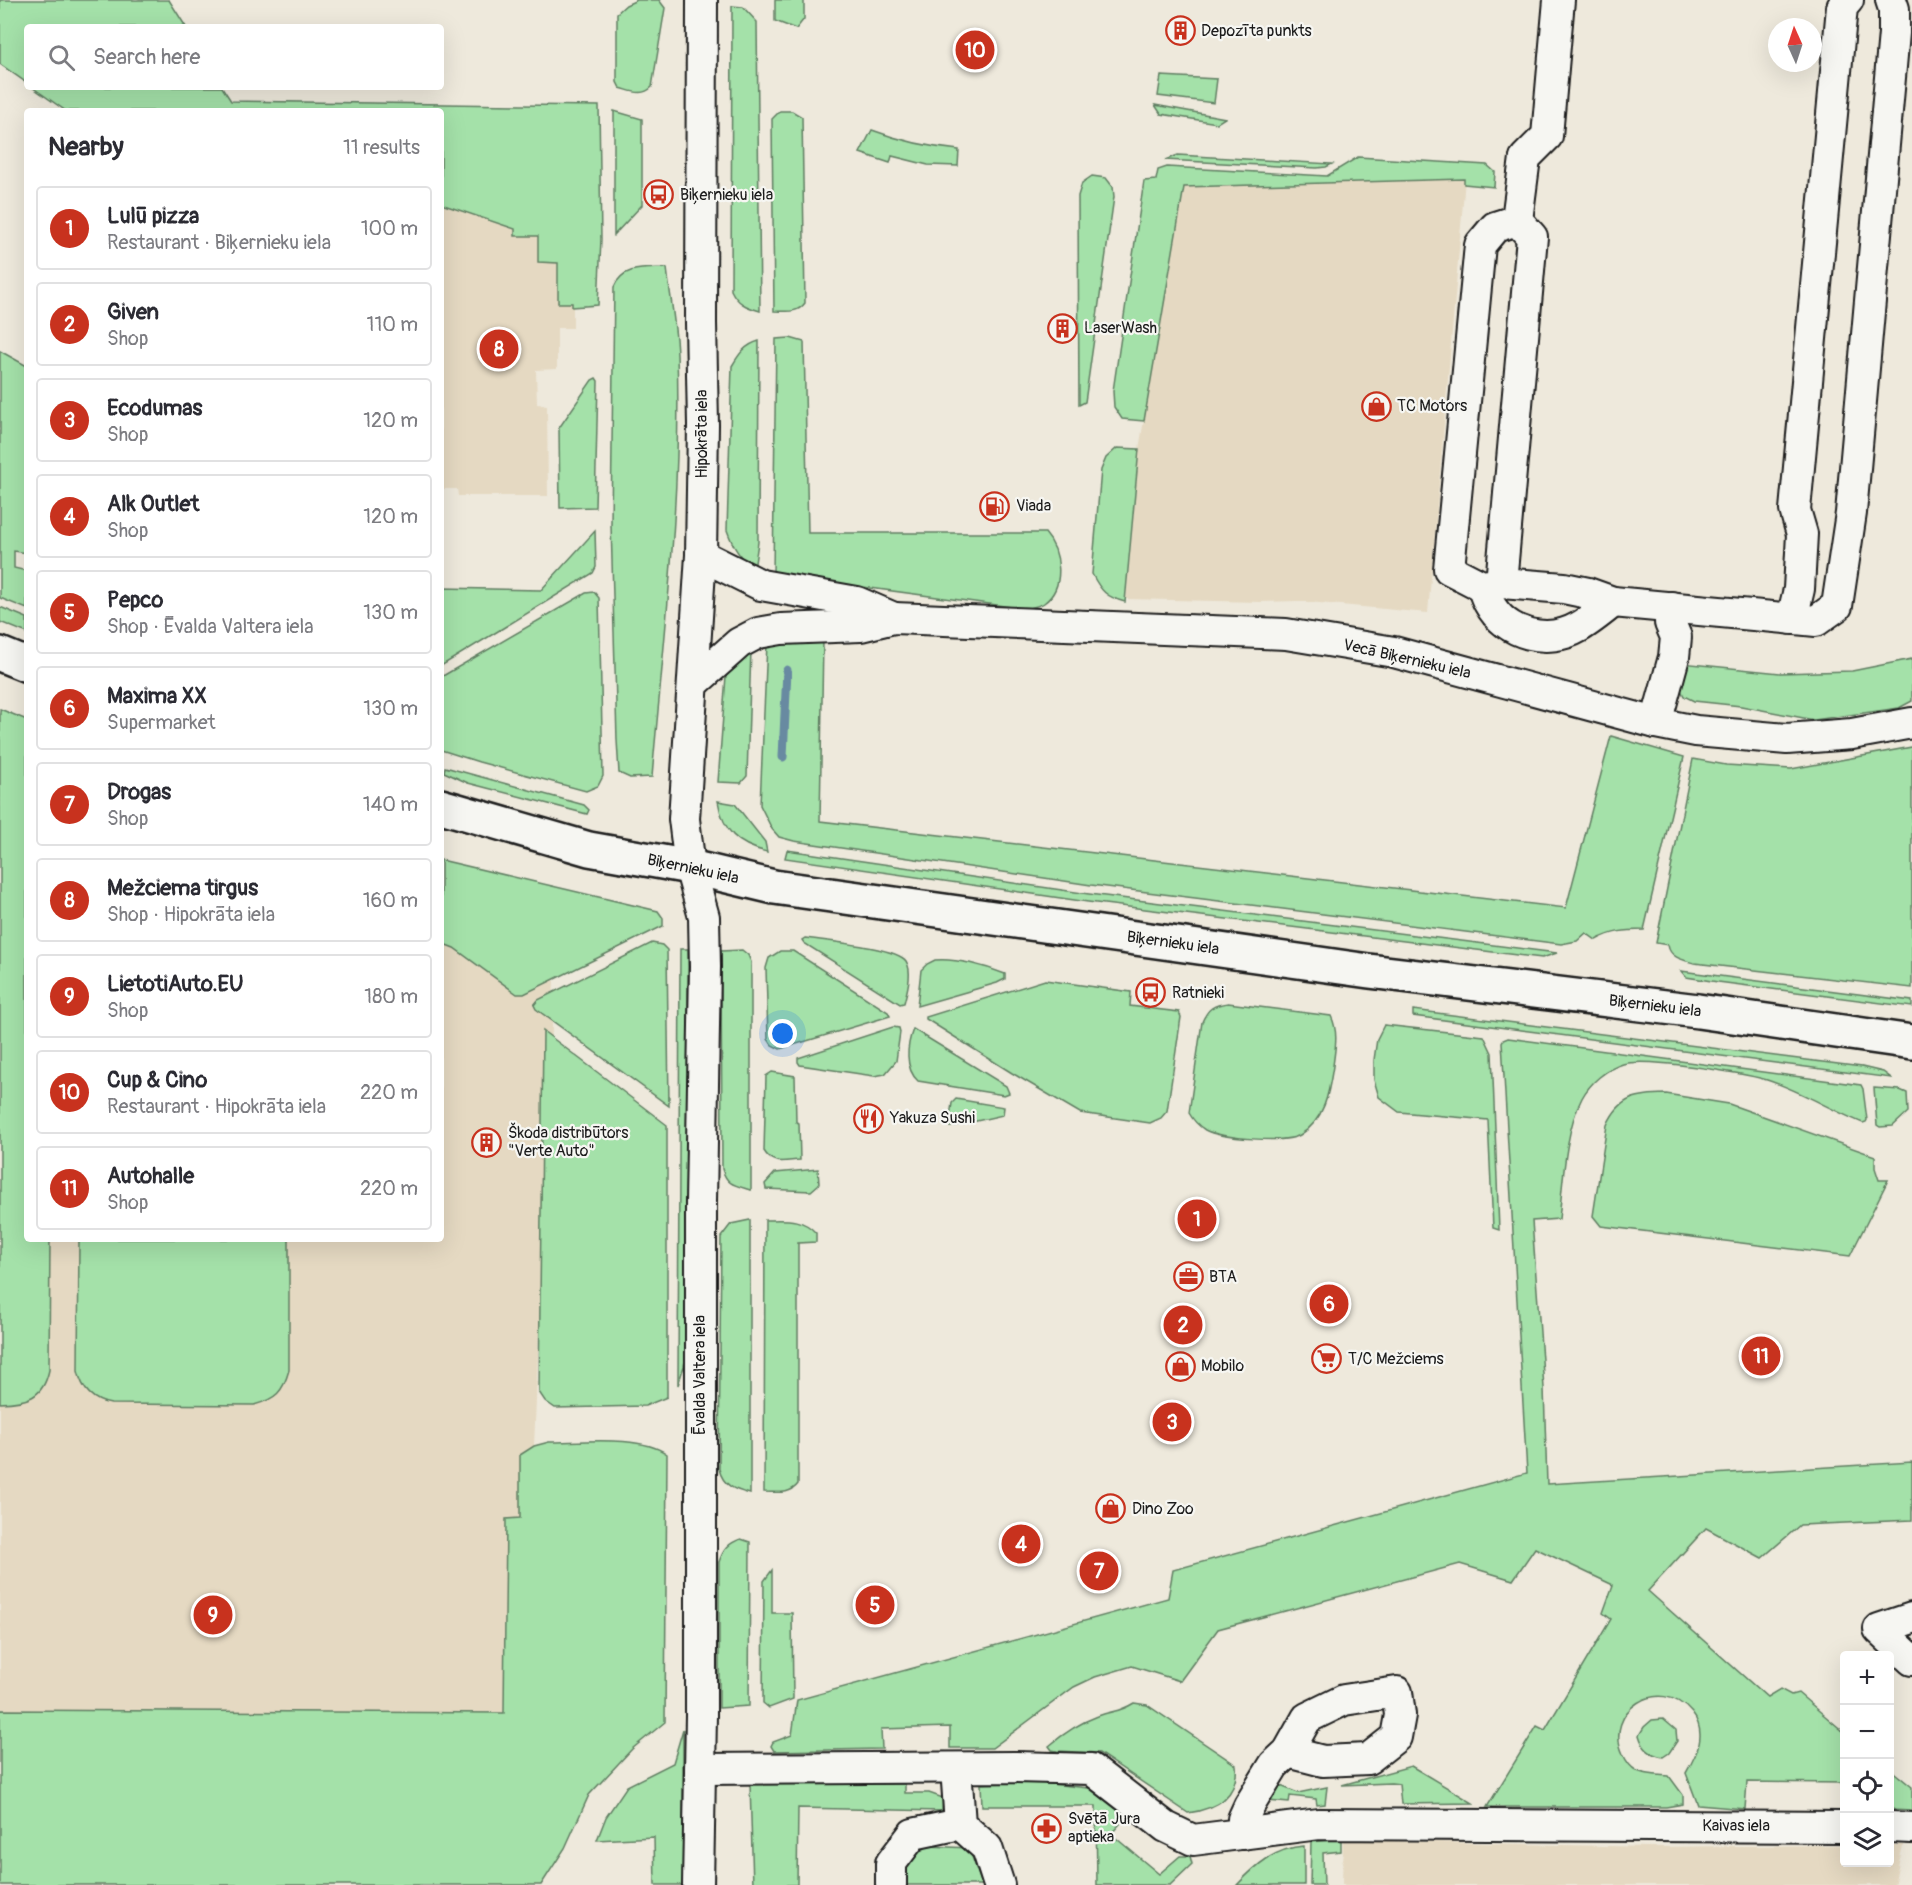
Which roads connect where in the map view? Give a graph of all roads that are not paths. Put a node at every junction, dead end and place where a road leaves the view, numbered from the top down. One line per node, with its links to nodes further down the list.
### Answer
1 (702, 0): 6 (street, Hipokrāta iela)
2 (1558, 0): 5 (street)
3 (1848, 0): 11 (street)
4 (1891, 0): 11 (street)
5 (1517, 220): 7 (street); 7 (street)
6 (701, 555): 10 (street, Vecā Biķernieku iela); 14 (street, Hipokrāta iela)
7 (1492, 584): 8 (street); 8 (street)
8 (1613, 602): 9 (street)
9 (1670, 615): 11 (street); 15 (street)
10 (894, 618): 14 (street, Vecā Biķernieku iela); 15 (street, Vecā Biķernieku iela)
11 (1792, 618)
12 (0, 654): 13 (main road)
13 (24, 664)
14 (694, 683): 18 (street, Hipokrāta iela)
15 (1656, 723): 16 (street, Vecā Biķernieku iela)
16 (1912, 723)
17 (444, 807): 18 (main road, Biķernieku iela)
18 (690, 867): 19 (main road, Biķernieku iela); 24 (street, Ēvalda Valtera iela)
19 (1912, 1042)
20 (1912, 1618): 21 (street)
21 (1912, 1660)
22 (1288, 1752): 29 (street)
23 (956, 1768): 24 (street, Kaivas iela); 25 (street); 29 (street, Kaivas iela)
24 (700, 1769): 30 (street, Ēvalda Valtera iela)
25 (960, 1824): 31 (street); 32 (street)
26 (1840, 1827): 29 (street, Kaivas iela)
27 (1894, 1827): 28 (street)
28 (1912, 1828)
29 (1243, 1834)
30 (698, 1885)
31 (891, 1885)
32 (999, 1885)

